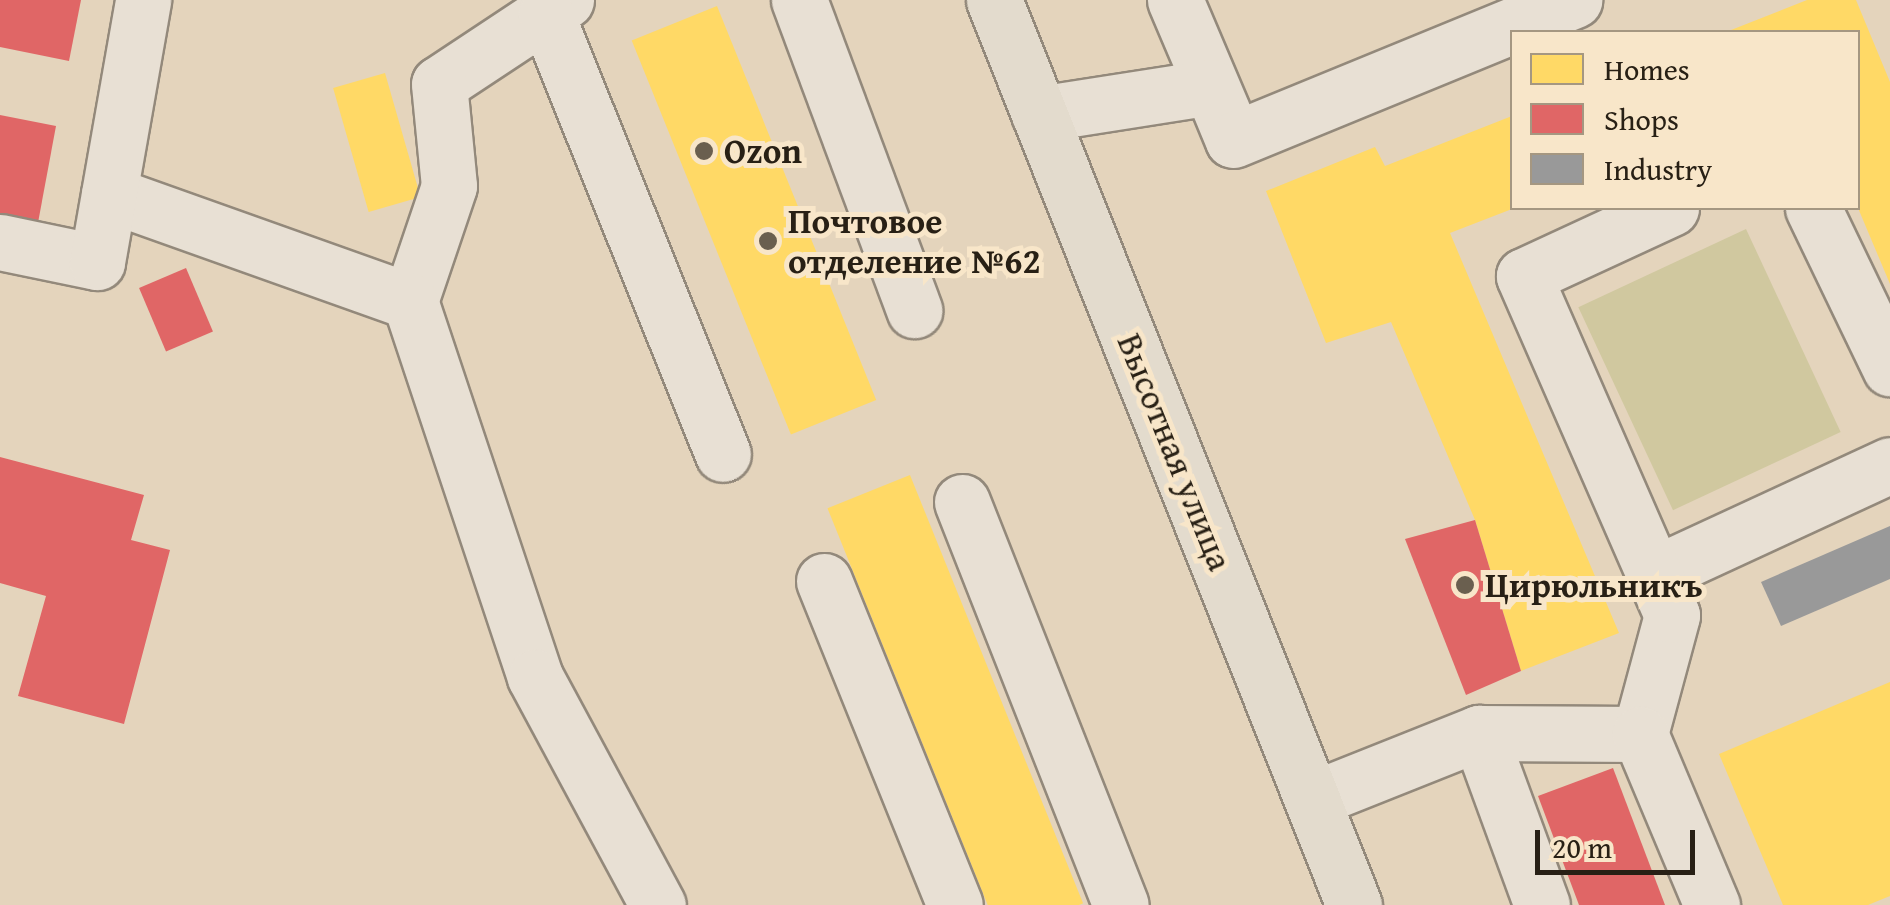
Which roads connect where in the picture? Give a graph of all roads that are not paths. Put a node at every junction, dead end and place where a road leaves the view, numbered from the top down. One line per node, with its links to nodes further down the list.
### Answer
1 (142, 0): 9 (lane)
2 (799, 0): 14 (lane)
3 (994, 0): 8 (main road, Высотная улица)
4 (1175, 0): 7 (lane)
5 (1574, 0): 7 (lane)
6 (556, 7): 13 (lane); 16 (lane)
7 (1212, 86): 8 (lane)
8 (1039, 114): 23 (main road, Высотная улица)
9 (109, 194): 12 (lane); 13 (lane)
10 (1667, 210): 19 (lane)
11 (1813, 210): 15 (lane)
12 (0, 242)
13 (410, 300): 24 (lane)
14 (914, 310)
15 (1890, 368)
16 (724, 454)
17 (1890, 465): 19 (lane)
18 (962, 502): 26 (lane)
19 (1660, 571): 22 (lane)
20 (824, 581): 25 (lane)
21 (1479, 733): 22 (lane); 23 (lane); 28 (lane)
22 (1640, 734): 29 (lane)
23 (1314, 799): 27 (main road, Высотная улица)
24 (658, 905)
25 (955, 905)
26 (1122, 905)
27 (1354, 905)
28 (1542, 905)
29 (1712, 905)

